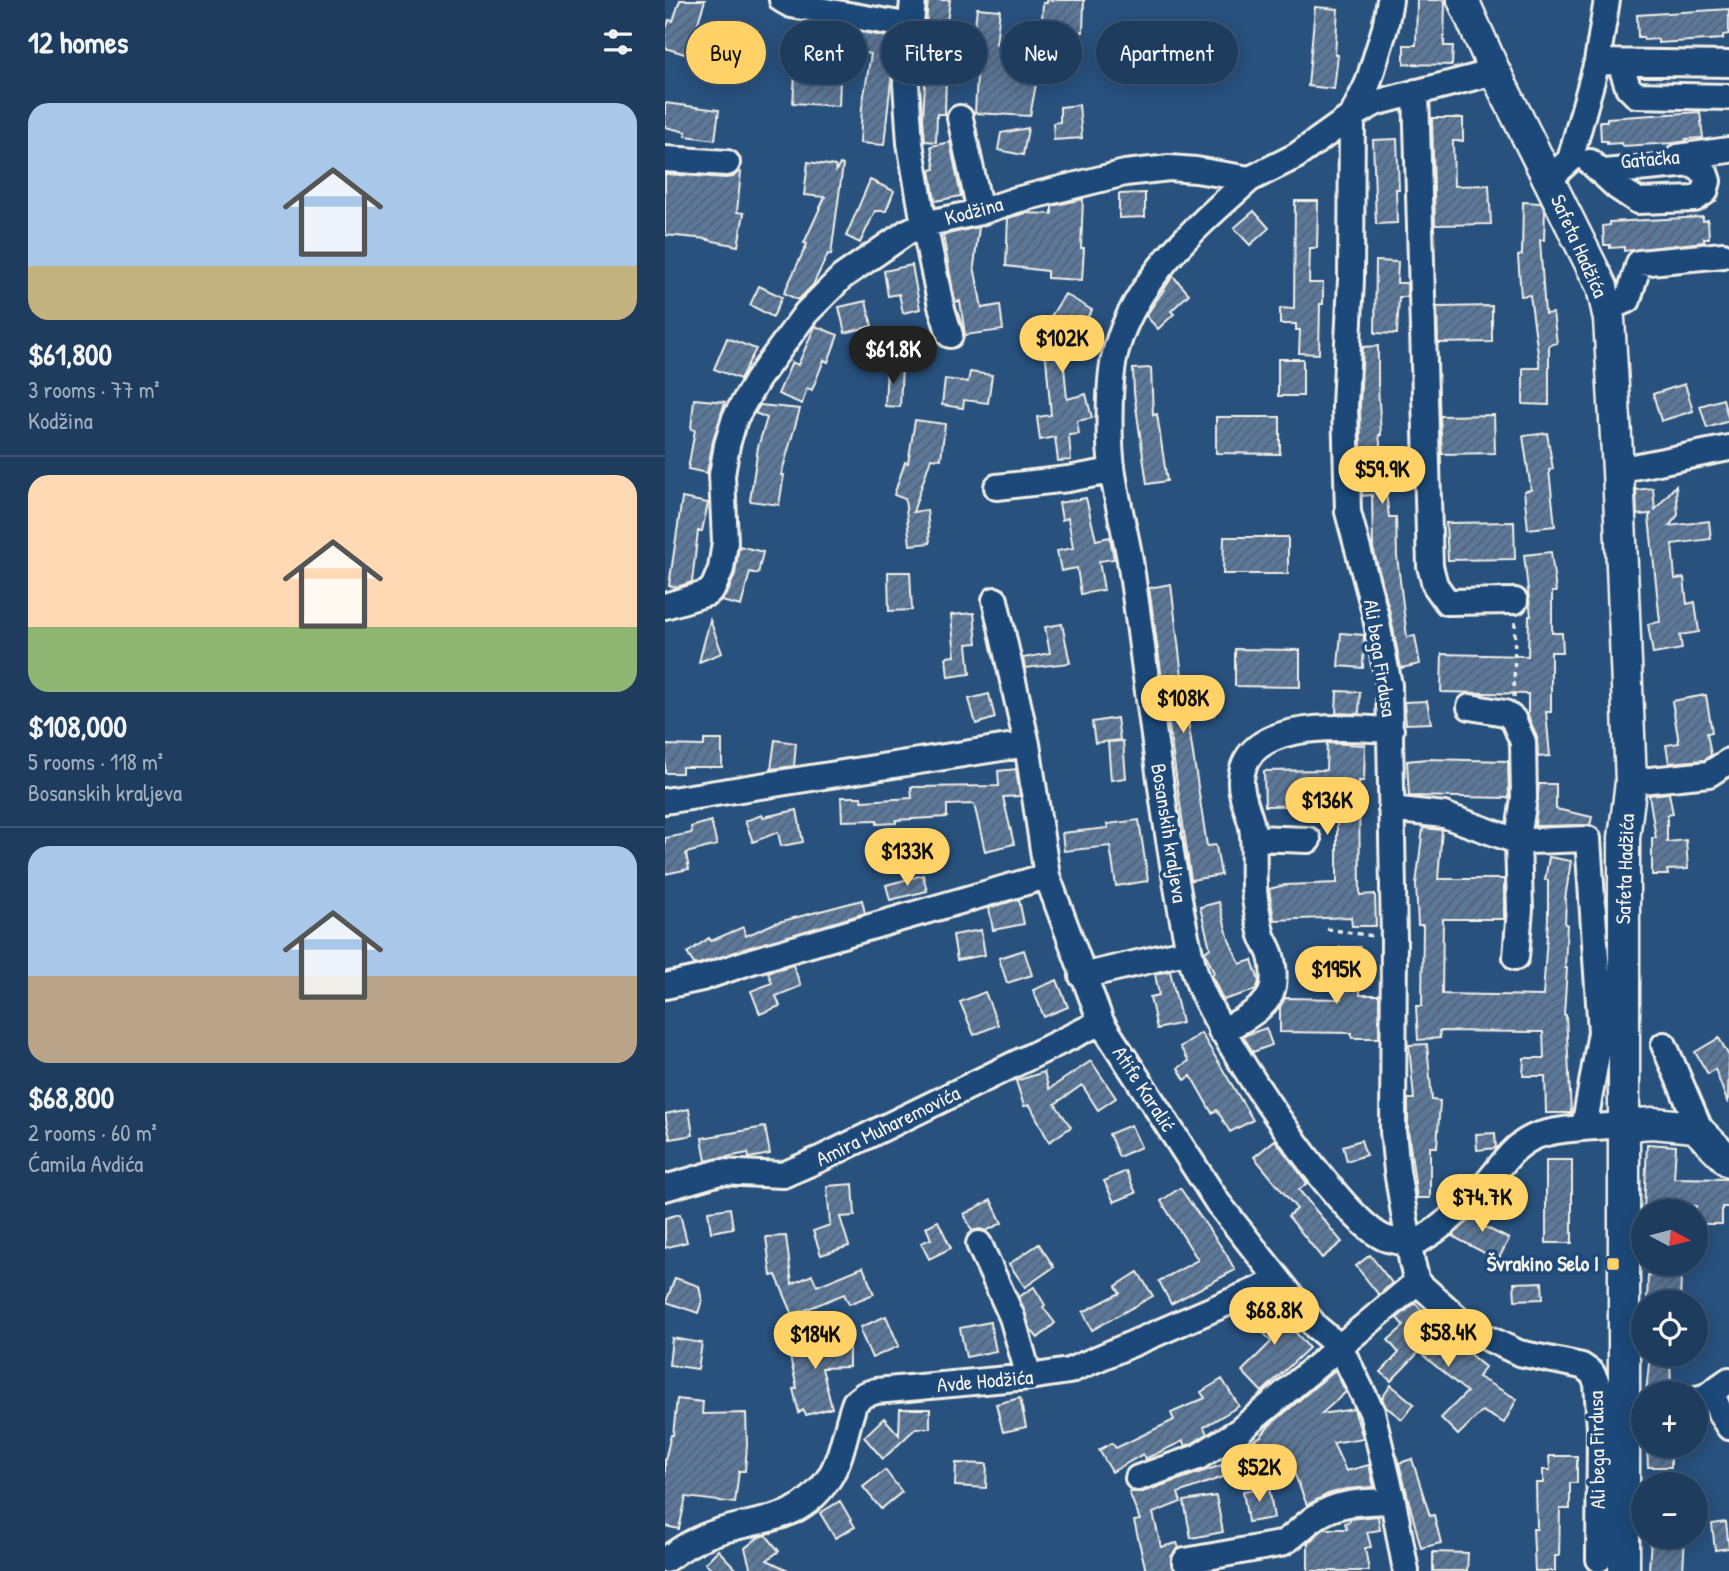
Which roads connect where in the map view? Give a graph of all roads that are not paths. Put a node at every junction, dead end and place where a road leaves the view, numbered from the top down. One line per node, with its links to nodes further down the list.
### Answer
1 (782, 0): 6 (street)
2 (913, 0): 7 (street)
3 (1390, 0): 14 (street)
4 (1462, 0): 10 (main road, Safeta Hadžića)
5 (1607, 0): 8 (street, Safeta Hadžića)
6 (882, 21)
7 (911, 21)
8 (1608, 62): 9 (street); 13 (street); 19 (street, Safeta Hadžića)
9 (1727, 64): 13 (street)
10 (1495, 72): 12 (street); 21 (main road, Safeta Hadžića)
11 (906, 84): 23 (street)
12 (1416, 92): 14 (street); 32 (street)
13 (1726, 97)
14 (1352, 116): 20 (street); 35 (street, Ali bega Firdusa)
15 (960, 118): 22 (street)
16 (1729, 150): 19 (street, Gatačka)
17 (665, 159): 18 (street)
18 (727, 163)
19 (1588, 165): 21 (street, Safeta Hadžića)
20 (1250, 179): 22 (street, Kodžina); 29 (street, Bosanskih kraljeva)
21 (1549, 180): 25 (main road, Safeta Hadžića)
22 (980, 212): 23 (street, Kodžina)
23 (924, 224): 26 (street); 33 (street, Kodžina)
24 (1723, 255): 25 (street)
25 (1606, 308): 28 (main road, Safeta Hadžića)
26 (950, 334)
27 (1729, 448): 28 (street)
28 (1618, 470): 38 (main road, Safeta Hadžića)
29 (1112, 471): 30 (street); 45 (street, Bosanskih kraljeva)
30 (996, 487)
31 (995, 600): 36 (street, Atife Karalić)
32 (1515, 601)
33 (665, 606)
34 (1470, 707): 42 (street)
35 (1391, 730): 40 (street, Ali bega Firdusa); 41 (street)
36 (1027, 744): 39 (street); 44 (street, Atife Karalić)
37 (1729, 761): 38 (street)
38 (1631, 782): 52 (main road, Safeta Hadžića)
39 (665, 801)
40 (1391, 809): 42 (street); 57 (street, Ali bega Firdusa)
41 (1254, 838): 43 (street); 50 (street)
42 (1518, 839): 46 (street); 53 (street)
43 (1308, 840)
44 (1047, 876): 47 (street, Atife Karalić); 48 (street)
45 (1189, 951): 47 (street); 50 (street, Bosanskih kraljeva)
46 (1516, 957)
47 (1082, 976): 49 (street, Atife Karalić)
48 (665, 986)
49 (1101, 1022): 56 (street, Amira Muharemovića); 59 (street, Atife Karalić)
50 (1221, 1031): 57 (street, Bosanskih kraljeva)
51 (1664, 1045): 54 (street)
52 (1624, 1125): 53 (street); 54 (main road); 63 (main road, Safeta Hadžića)
53 (1584, 1128): 57 (street)
54 (1700, 1129): 55 (main road)
55 (1729, 1161)
56 (665, 1188)
57 (1410, 1243): 60 (street, Ali bega Firdusa)
58 (979, 1244): 62 (street)
59 (1278, 1281): 61 (street); 62 (street, Avde Hodžića)
60 (1417, 1282): 61 (street); 71 (street, Ali bega Firdusa)
61 (1339, 1347): 67 (street); 68 (street)
62 (1029, 1377): 69 (street, Avde Hodžića)
63 (1633, 1381)
64 (1712, 1390): 66 (street)
65 (1631, 1426): 71 (main road, Safeta Hadžića)
66 (1729, 1427)
67 (1138, 1478)
68 (1393, 1501): 70 (street); 72 (street)
69 (665, 1560)
70 (1185, 1561)
71 (1611, 1565)
72 (1406, 1571)

